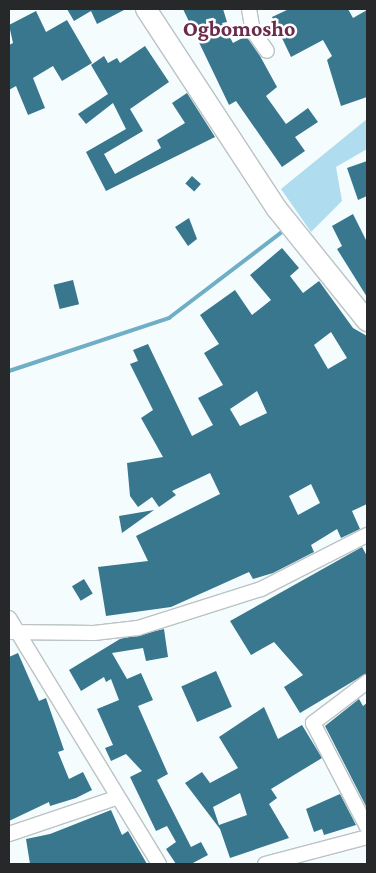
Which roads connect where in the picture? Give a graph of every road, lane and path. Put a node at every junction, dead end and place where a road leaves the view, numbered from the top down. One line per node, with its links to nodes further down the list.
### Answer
1 (146, 9): 4 (main road)
2 (249, 9): 3 (street)
3 (267, 51)
4 (367, 321)
5 (367, 535): 7 (street)
6 (9, 618): 7 (street)
7 (14, 631): 9 (street)
8 (367, 682): 10 (street)
9 (116, 798): 11 (street); 13 (street)
10 (367, 827)
11 (9, 834)
12 (367, 837): 14 (street)
13 (159, 864)
14 (265, 864)

